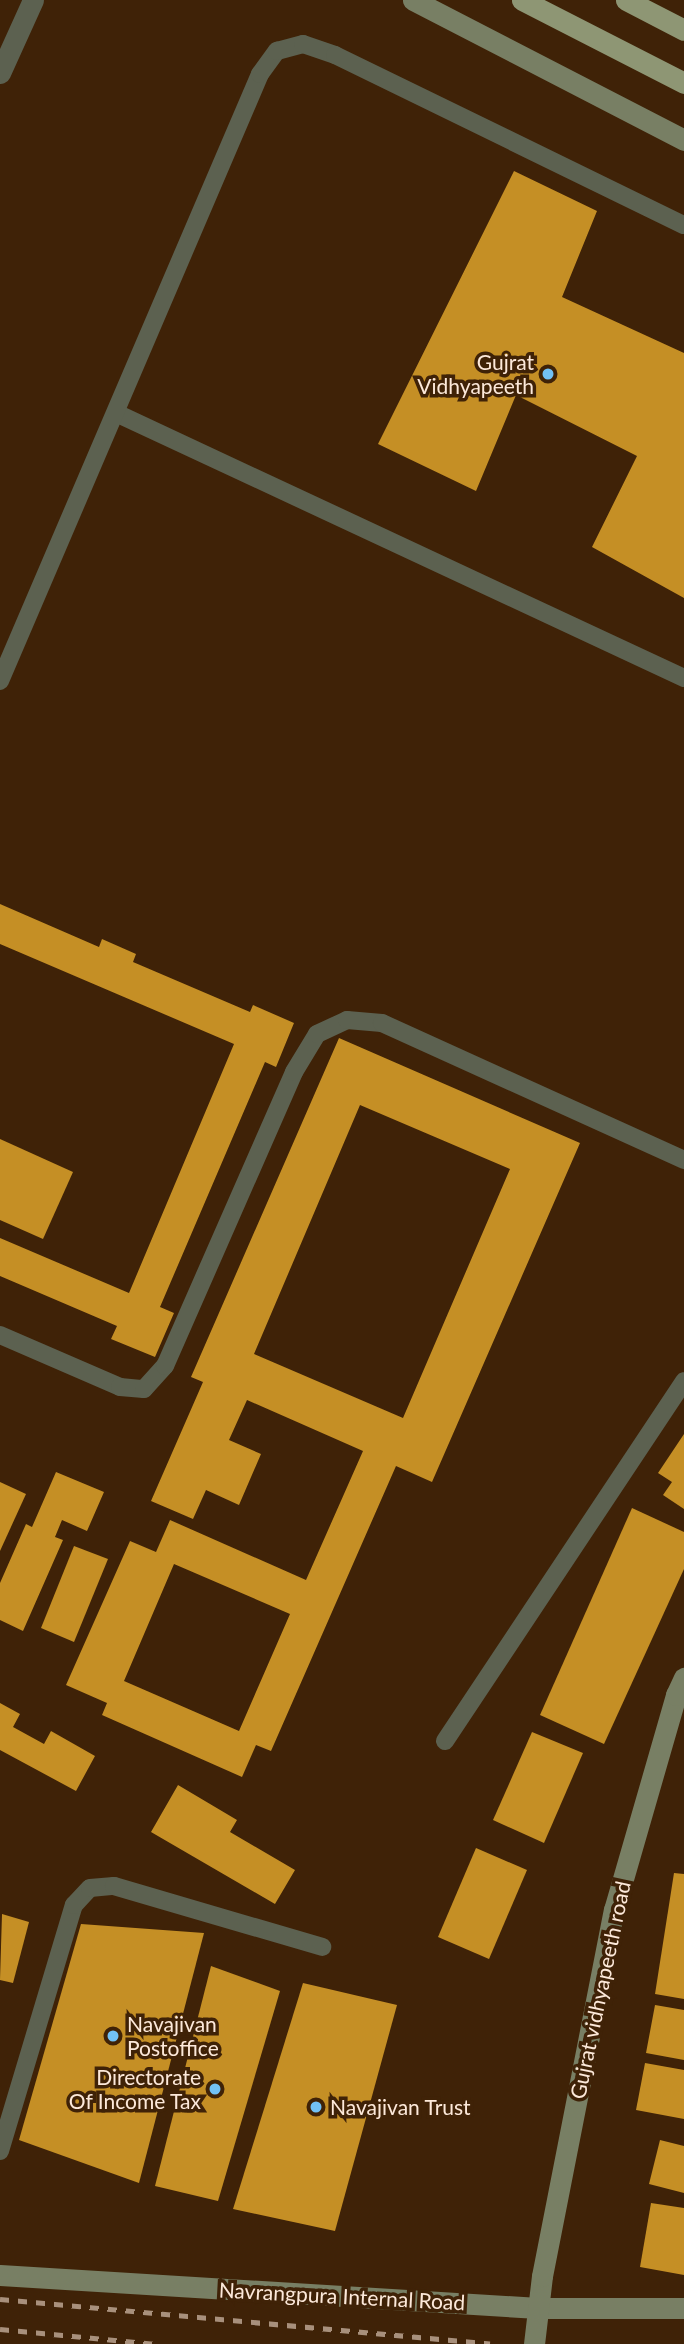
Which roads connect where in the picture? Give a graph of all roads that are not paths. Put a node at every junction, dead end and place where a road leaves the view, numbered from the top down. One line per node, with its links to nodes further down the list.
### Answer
1 (33, 0): 6 (street)
2 (414, 0): 8 (street)
3 (522, 0): 7 (main road)
4 (626, 0): 5 (main road)
5 (684, 30)
6 (0, 73)
7 (684, 83)
8 (684, 140)
9 (684, 225): 10 (lane)
10 (116, 413): 11 (lane); 12 (lane)
11 (683, 675)
12 (0, 681)
13 (684, 1160): 14 (lane)
14 (0, 1335)
15 (684, 1381): 17 (lane)
16 (684, 1678): 21 (street, Gujrat vidhyapeeth road)
17 (445, 1741)
18 (321, 1947): 19 (lane)
19 (0, 2151)
20 (0, 2275): 21 (street, Navrangpura Internal Road)
21 (538, 2308): 22 (street, Navrangpura Internal Road); 23 (street, Gujrat vidhyapeeth road)
22 (684, 2308)
23 (534, 2344)

